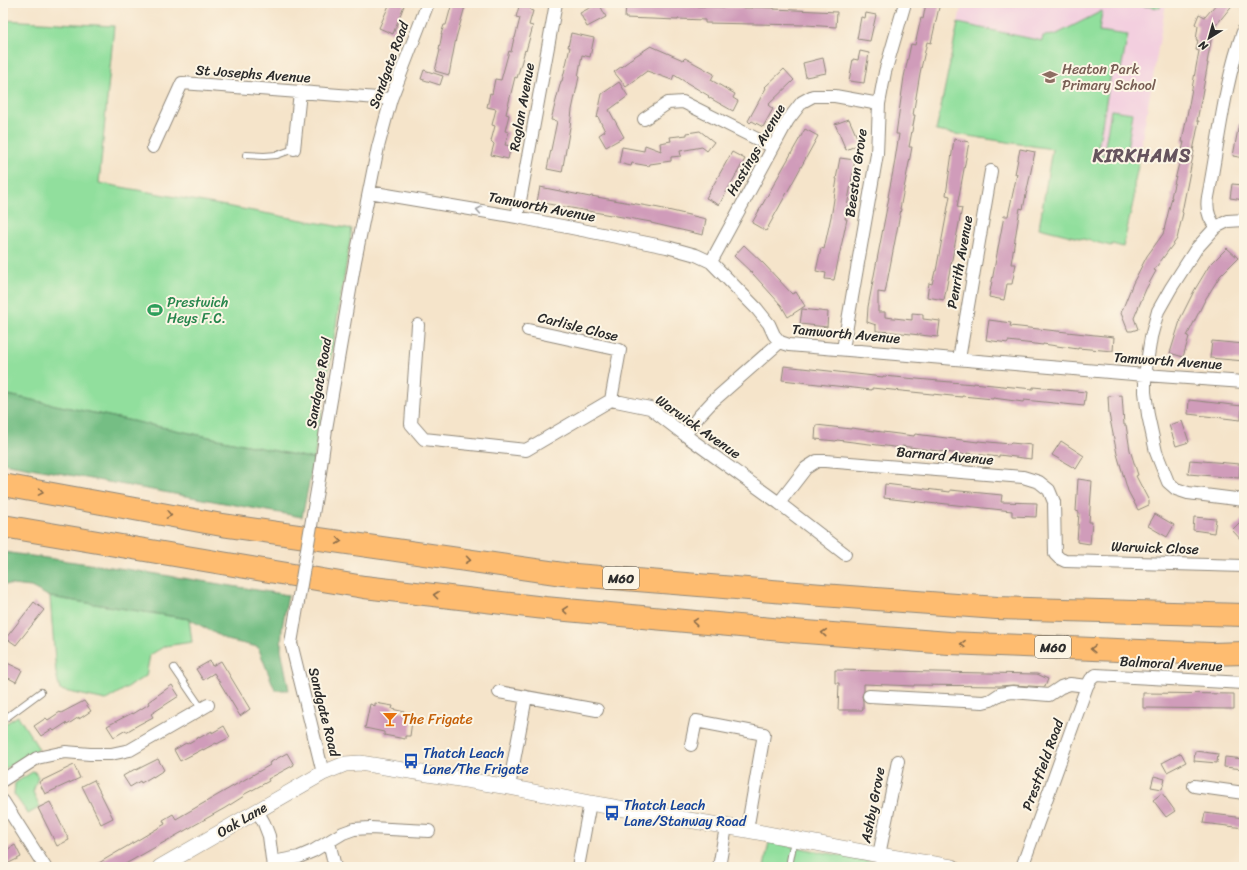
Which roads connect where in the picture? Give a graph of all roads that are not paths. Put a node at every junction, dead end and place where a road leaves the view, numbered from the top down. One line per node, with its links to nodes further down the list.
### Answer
1 (428, 3): 6 (street, Sandgate Road)
2 (556, 3): 15 (street, Raglan Avenue)
3 (905, 3): 7 (street, Beeston Grove)
4 (1244, 29): 17 (street)
5 (300, 92): 6 (street, St Josephs Avenue); 9 (street, St Josephs Avenue); 11 (street)
6 (391, 99): 14 (street, Sandgate Road)
7 (879, 104): 10 (street, Hastings Avenue); 22 (street, Beeston Grove)
8 (644, 119): 10 (street)
9 (153, 147)
10 (773, 147): 18 (street, Hastings Avenue)
11 (294, 149): 12 (lane)
12 (246, 156)
13 (992, 171): 23 (street, Penrith Avenue)
14 (369, 192): 15 (street, Tamworth Avenue, one-way to 14); 50 (street, Sandgate Road, bridge)
15 (517, 217): 18 (street, Tamworth Avenue)
16 (1244, 220): 17 (street)
17 (1216, 227): 24 (street)
18 (711, 262): 21 (street, Tamworth Avenue)
19 (418, 325): 26 (street)
20 (528, 330): 26 (street, Carlisle Close)
21 (780, 342): 22 (street, Tamworth Avenue); 27 (street)
22 (843, 349): 23 (street, Tamworth Avenue)
23 (958, 359): 24 (street, Tamworth Avenue)
24 (1145, 375): 25 (street, Tamworth Avenue); 29 (street)
25 (1244, 382)
26 (612, 400): 27 (street, Warwick Avenue)
27 (685, 435): 30 (street, Warwick Avenue)
28 (3, 485): 35 (highway, M60, one-way to 35)
29 (1244, 500)
30 (779, 503): 32 (street, Warwick Avenue); 33 (street, Barnard Avenue)
31 (3, 526): 36 (highway, M60, one-way to 31)
32 (845, 554)
33 (1065, 560): 34 (street, Warwick Close)
34 (1244, 566)
35 (1244, 616)
36 (1244, 653)
37 (174, 668): 45 (lane)
38 (1096, 675): 39 (street, Balmoral Avenue); 40 (street, Prestfield Road)
39 (1244, 683)
40 (1087, 686): 43 (street); 72 (street, Prestfield Road)
41 (41, 692): 47 (lane)
42 (499, 692): 44 (street)
43 (869, 696)
44 (526, 697): 46 (street); 52 (street)
45 (205, 707): 51 (street)
46 (597, 710)
47 (3, 720)
48 (691, 745): 59 (street)
49 (898, 761): 63 (street, Ashby Grove)
50 (323, 773): 52 (street, Oak Lane); 57 (street, Oak Lane)
51 (3, 780)
52 (509, 786): 56 (street, Oak Lane)
53 (1194, 786): 54 (street)
54 (1244, 793)
55 (3, 801): 67 (street)
56 (590, 802): 58 (street, Oak Lane); 69 (street)
57 (258, 812): 64 (street); 65 (street, Oak Lane)
58 (726, 827): 59 (street, Oak Lane); 70 (street)
59 (747, 830): 61 (street, Oak Lane)
60 (429, 831): 62 (street)
61 (794, 839): 63 (street, Oak Lane); 66 (lane)
62 (329, 842): 64 (street); 68 (street)
63 (879, 855): 71 (street, Oak Lane)
64 (273, 864)
65 (163, 866)
66 (789, 866)
67 (45, 867)
68 (335, 867)
69 (578, 867)
70 (719, 867)
71 (952, 867)
72 (1022, 867)

